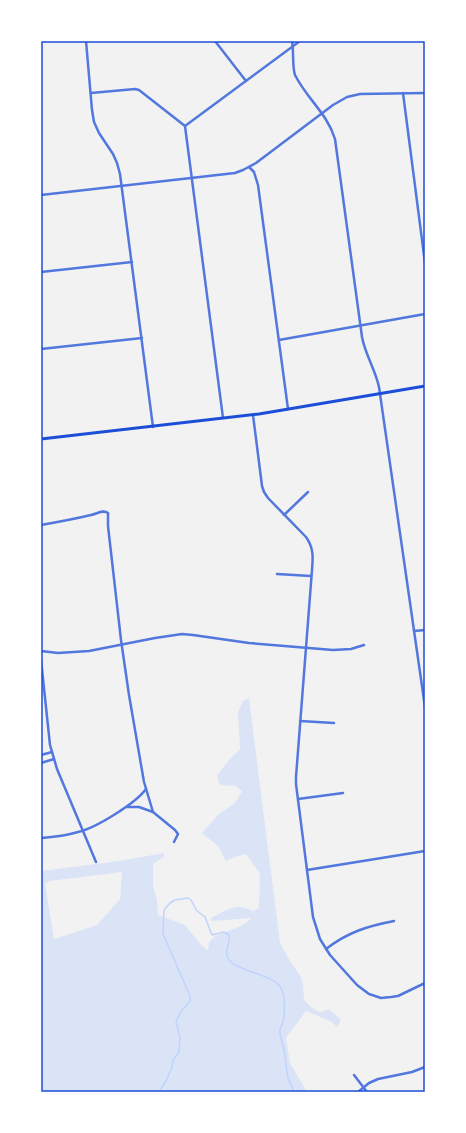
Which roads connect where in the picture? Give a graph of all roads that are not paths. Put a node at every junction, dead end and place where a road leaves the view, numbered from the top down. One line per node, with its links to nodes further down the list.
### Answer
1 (86, 41): 7 (street)
2 (215, 41): 6 (street)
3 (292, 41): 5 (street)
4 (300, 41): 5 (street)
5 (293, 47): 6 (street); 10 (street)
6 (246, 81): 11 (street)
7 (91, 93): 11 (street); 14 (street)
8 (425, 93): 9 (street)
9 (403, 94): 10 (street); 17 (street)
10 (322, 113): 12 (street); 20 (street)
11 (186, 126): 13 (street)
12 (249, 167): 13 (street); 22 (street)
13 (192, 178): 14 (street); 28 (street)
14 (122, 186): 15 (street); 16 (street)
15 (41, 196)
16 (132, 262): 18 (street); 21 (street)
17 (425, 263)
18 (41, 272)
19 (425, 314): 20 (street)
20 (360, 326): 22 (street); 25 (street)
21 (142, 338): 23 (street); 29 (street)
22 (279, 340): 26 (street)
23 (41, 349)
24 (425, 386): 25 (main road)
25 (380, 394): 26 (main road); 37 (street)
26 (288, 409): 27 (main road)
27 (253, 415): 28 (main road); 32 (street)
28 (224, 418): 29 (main road)
29 (153, 426): 30 (main road)
30 (41, 439)
31 (308, 492): 32 (street)
32 (284, 515): 35 (street)
33 (41, 525): 38 (street)
34 (277, 574): 35 (street)
35 (311, 576): 40 (street)
36 (425, 630): 37 (street)
37 (414, 631): 43 (street)
38 (122, 644): 40 (street); 41 (street); 50 (street)
39 (364, 644): 40 (street)
40 (306, 648): 44 (street)
41 (41, 651)
42 (41, 660): 46 (street)
43 (425, 707)
44 (300, 720): 45 (street); 52 (street)
45 (334, 723)
46 (52, 752): 47 (street); 48 (street)
47 (41, 755)
48 (54, 759): 49 (street); 55 (street)
49 (41, 762)
50 (146, 789): 53 (street); 54 (street)
51 (343, 793): 52 (street)
52 (298, 799): 60 (street)
53 (126, 807): 54 (street); 55 (street)
54 (153, 812): 57 (street)
55 (83, 831): 56 (street); 59 (street)
56 (41, 838)
57 (174, 842)
58 (425, 851): 60 (street)
59 (96, 862)
60 (307, 870): 62 (street)
61 (394, 922): 62 (street)
62 (326, 948): 63 (street)
63 (425, 983)
64 (425, 1067): 66 (street)
65 (354, 1075): 66 (street)
66 (364, 1088): 67 (street); 68 (street)
67 (358, 1092)
68 (367, 1092)

